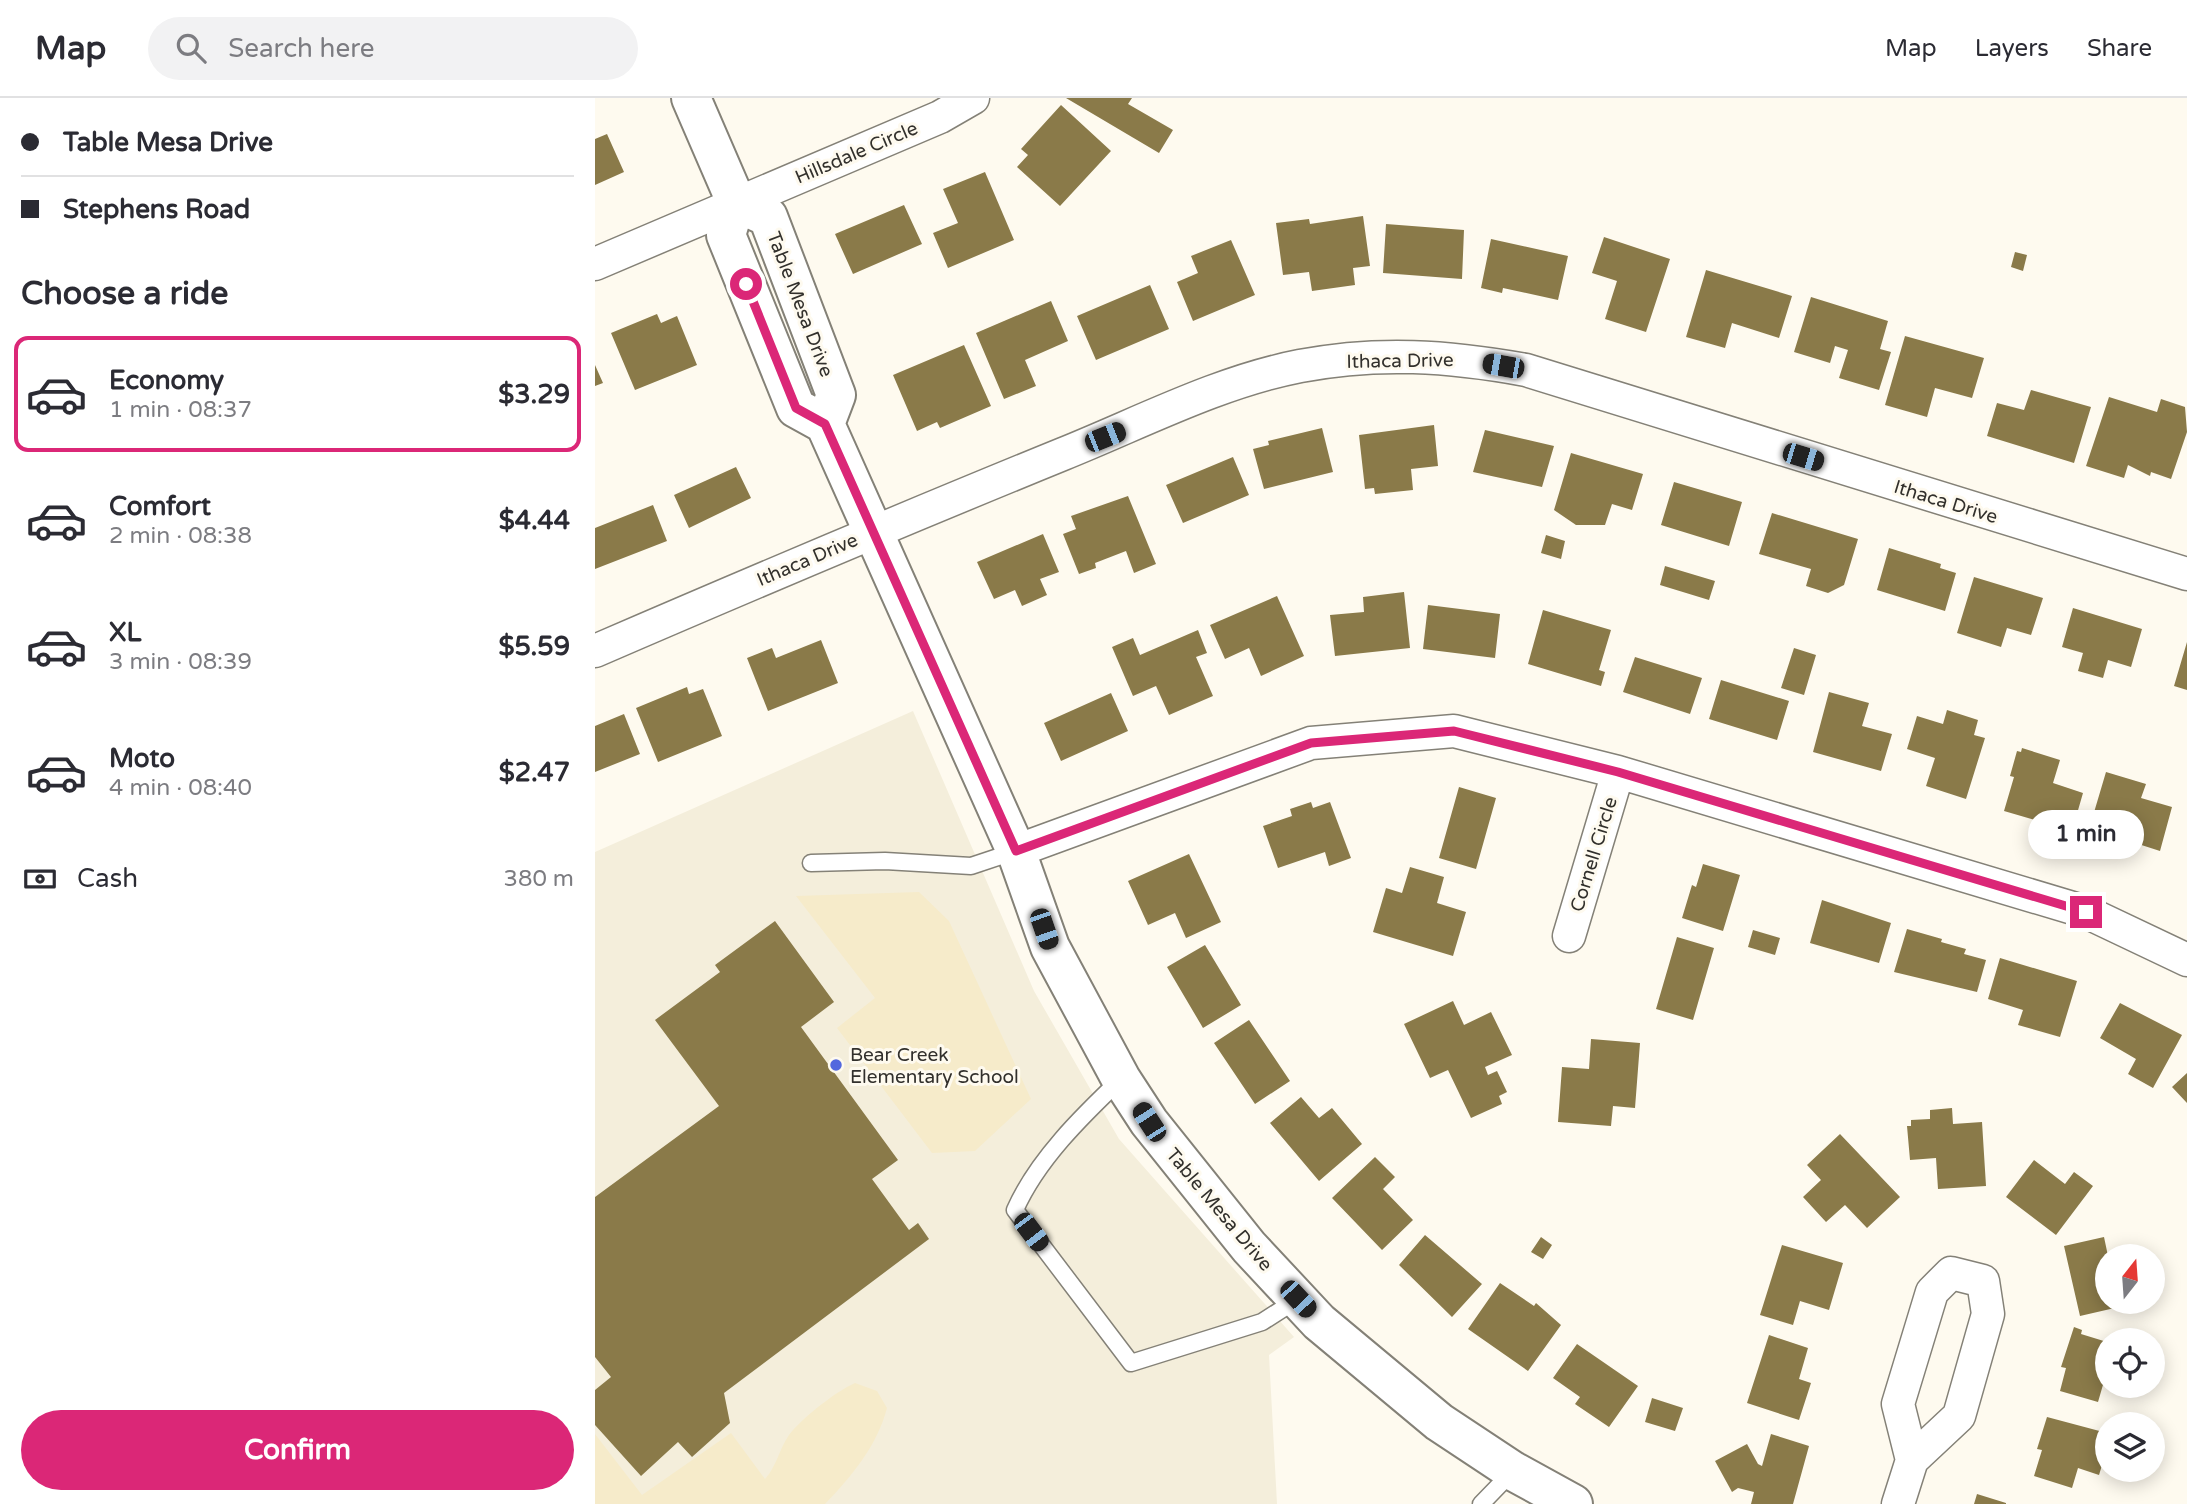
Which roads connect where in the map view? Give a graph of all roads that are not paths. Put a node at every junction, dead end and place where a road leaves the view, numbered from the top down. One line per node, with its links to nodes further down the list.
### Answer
1 (691, 98): 3 (street)
2 (973, 98): 3 (street, Hillsdale Circle)
3 (736, 202): 4 (street, Hillsdale Circle); 5 (street, Table Mesa Drive)
4 (595, 264)
5 (874, 531): 6 (street, Ithaca Drive); 7 (street, Ithaca Drive); 9 (street, Table Mesa Drive)
6 (2187, 574)
7 (595, 651)
8 (1618, 772): 9 (street); 11 (street, Cornell Circle); 12 (street)
9 (1016, 851): 10 (lane); 13 (street, Table Mesa Drive)
10 (811, 863)
11 (1569, 936)
12 (2187, 960)
13 (1121, 1079): 14 (street, Table Mesa Drive); 14 (lane)
14 (1298, 1299): 16 (street, Table Mesa Drive)
15 (1912, 1460): 15 (street); 19 (street)
16 (1513, 1471): 17 (lane); 18 (street, Table Mesa Drive)
17 (1481, 1504)
18 (1573, 1504)
19 (1898, 1504)

